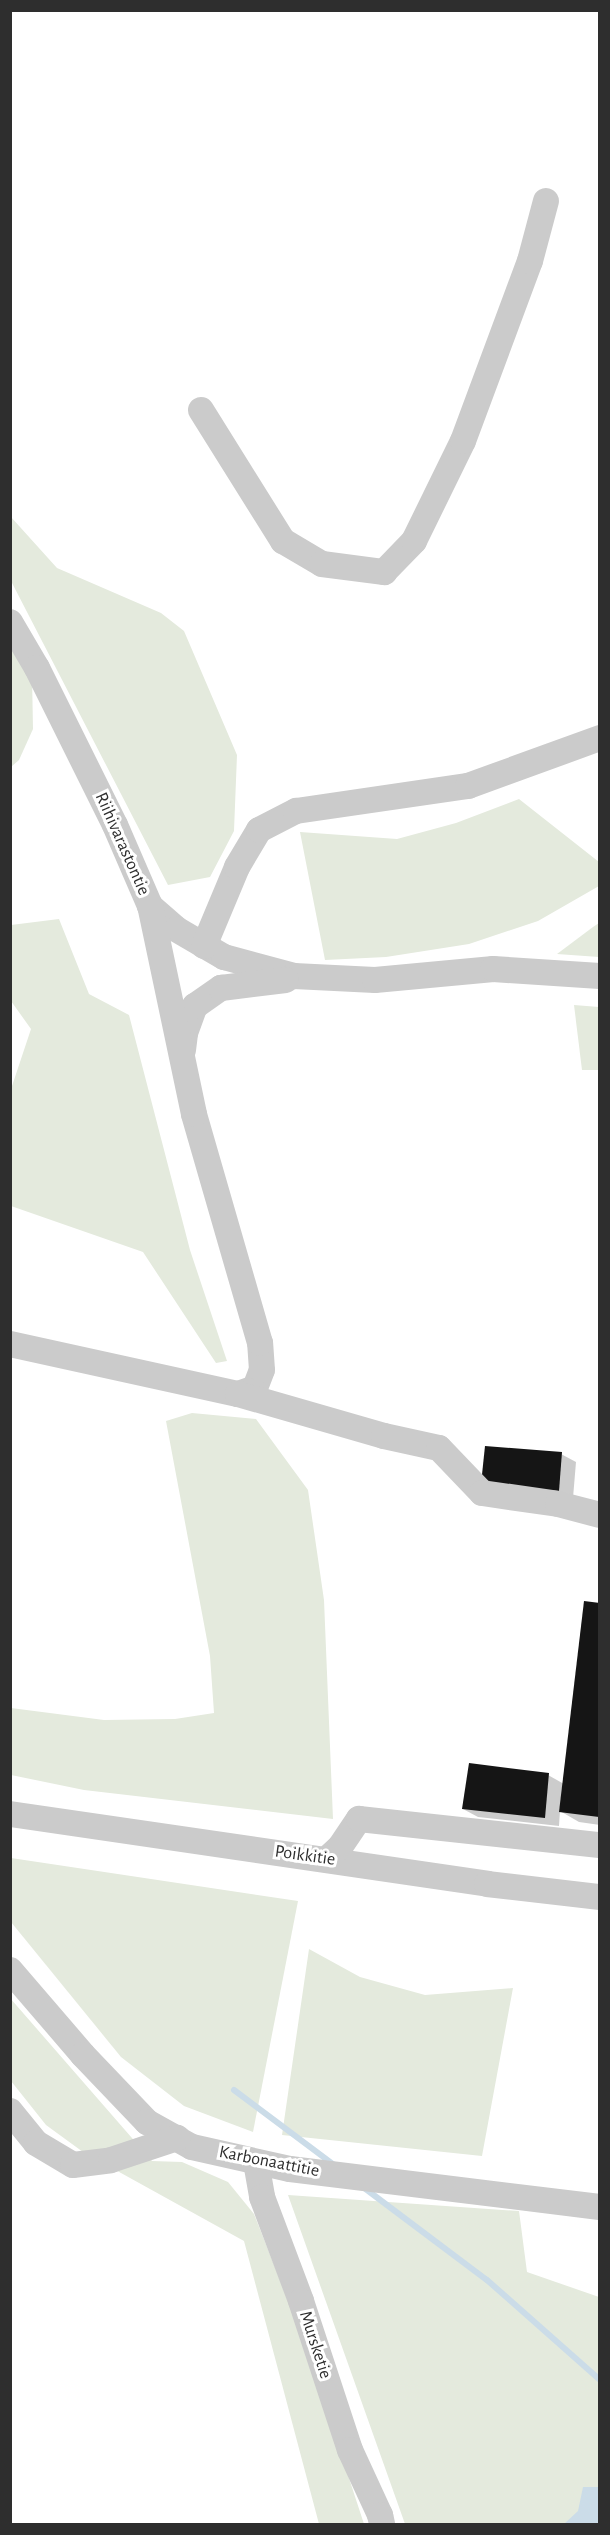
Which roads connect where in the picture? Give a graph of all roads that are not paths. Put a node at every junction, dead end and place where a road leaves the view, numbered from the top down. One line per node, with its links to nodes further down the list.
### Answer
1 (546, 201): 2 (street)
2 (201, 410)
3 (10, 622): 5 (street, Riihivarastontie)
4 (600, 738): 6 (street)
5 (150, 906): 6 (street, Riihivarastontie); 9 (street)
6 (204, 946): 8 (street, Riihivarastontie)
7 (600, 976): 8 (street, Riihivarastontie)
8 (326, 978): 9 (street)
9 (182, 1064): 11 (street)
10 (10, 1344): 11 (street)
11 (238, 1394): 12 (street)
12 (600, 1515)
13 (10, 1814): 15 (street, Poikkitie)
14 (600, 1845): 15 (street)
15 (327, 1858): 16 (street, Poikkitie)
16 (600, 1897)
17 (10, 1970): 19 (street, Karbonaattitie)
18 (10, 2111): 19 (street)
19 (177, 2138): 20 (street, Karbonaattitie)
20 (256, 2162): 21 (street, Karbonaattitie); 22 (street, Mursketie)
21 (600, 2207)
22 (381, 2524)

